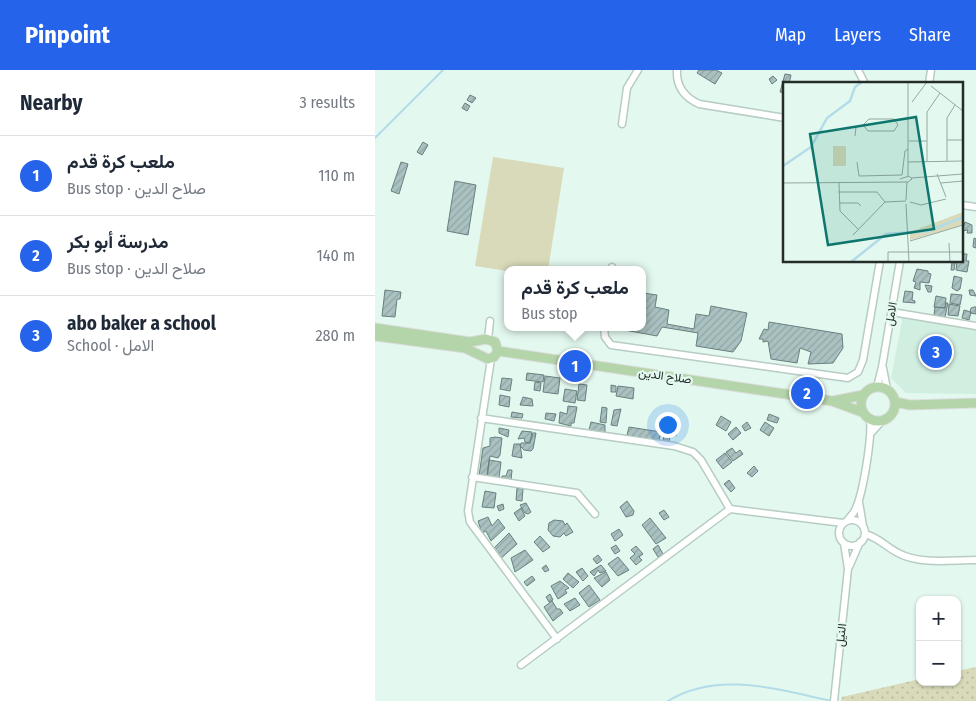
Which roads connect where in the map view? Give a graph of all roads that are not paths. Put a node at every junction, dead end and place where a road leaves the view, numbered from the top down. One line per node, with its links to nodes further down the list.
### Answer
1 (638, 70): 6 (street)
2 (677, 70): 5 (street)
3 (859, 70): 4 (street)
4 (864, 82)
5 (783, 118)
6 (622, 124)
7 (963, 205): 8 (street)
8 (976, 207)
9 (880, 262): 15 (street)
10 (900, 262): 11 (street, الامل)
11 (892, 312): 13 (street); 21 (street, الامل)
12 (490, 321): 17 (street)
13 (976, 326)
14 (375, 328): 17 (main road)
15 (604, 331)
16 (375, 336): 19 (main road)
17 (484, 340): 18 (main road); 19 (main road)
18 (498, 351): 20 (main road); 25 (main road, صلاح الدين)
19 (479, 354): 20 (main road)
20 (491, 359): 31 (street)
21 (882, 367): 22 (street, الامل); 23 (street, الامل)
22 (877, 387): 23 (main road); 24 (main road)
23 (887, 389): 26 (main road)
24 (863, 395): 25 (main road, صلاح الدين); 29 (main road)
25 (832, 401): 29 (main road, صلاح الدين)
26 (895, 402): 28 (main road); 30 (main road)
27 (976, 403): 28 (main road)
28 (910, 405): 30 (main road)
29 (862, 412): 32 (main road)
30 (893, 412): 33 (main road)
31 (481, 418): 35 (street); 37 (street)
32 (870, 420): 33 (main road); 34 (street)
33 (881, 422): 34 (street)
34 (871, 433): 36 (street)
35 (472, 477): 38 (street); 47 (street)
36 (858, 500): 40 (street); 41 (street)
37 (730, 509): 39 (street); 47 (street)
38 (595, 514)
39 (823, 522): 40 (street); 42 (street)
40 (845, 522): 41 (street); 42 (street)
41 (864, 531): 43 (street); 45 (street)
42 (839, 535): 44 (street)
43 (860, 542): 44 (street); 46 (street)
44 (844, 543): 46 (street)
45 (976, 560)
46 (848, 568): 49 (street, النيل)
47 (557, 640): 48 (street)
48 (521, 665)
49 (834, 701)

